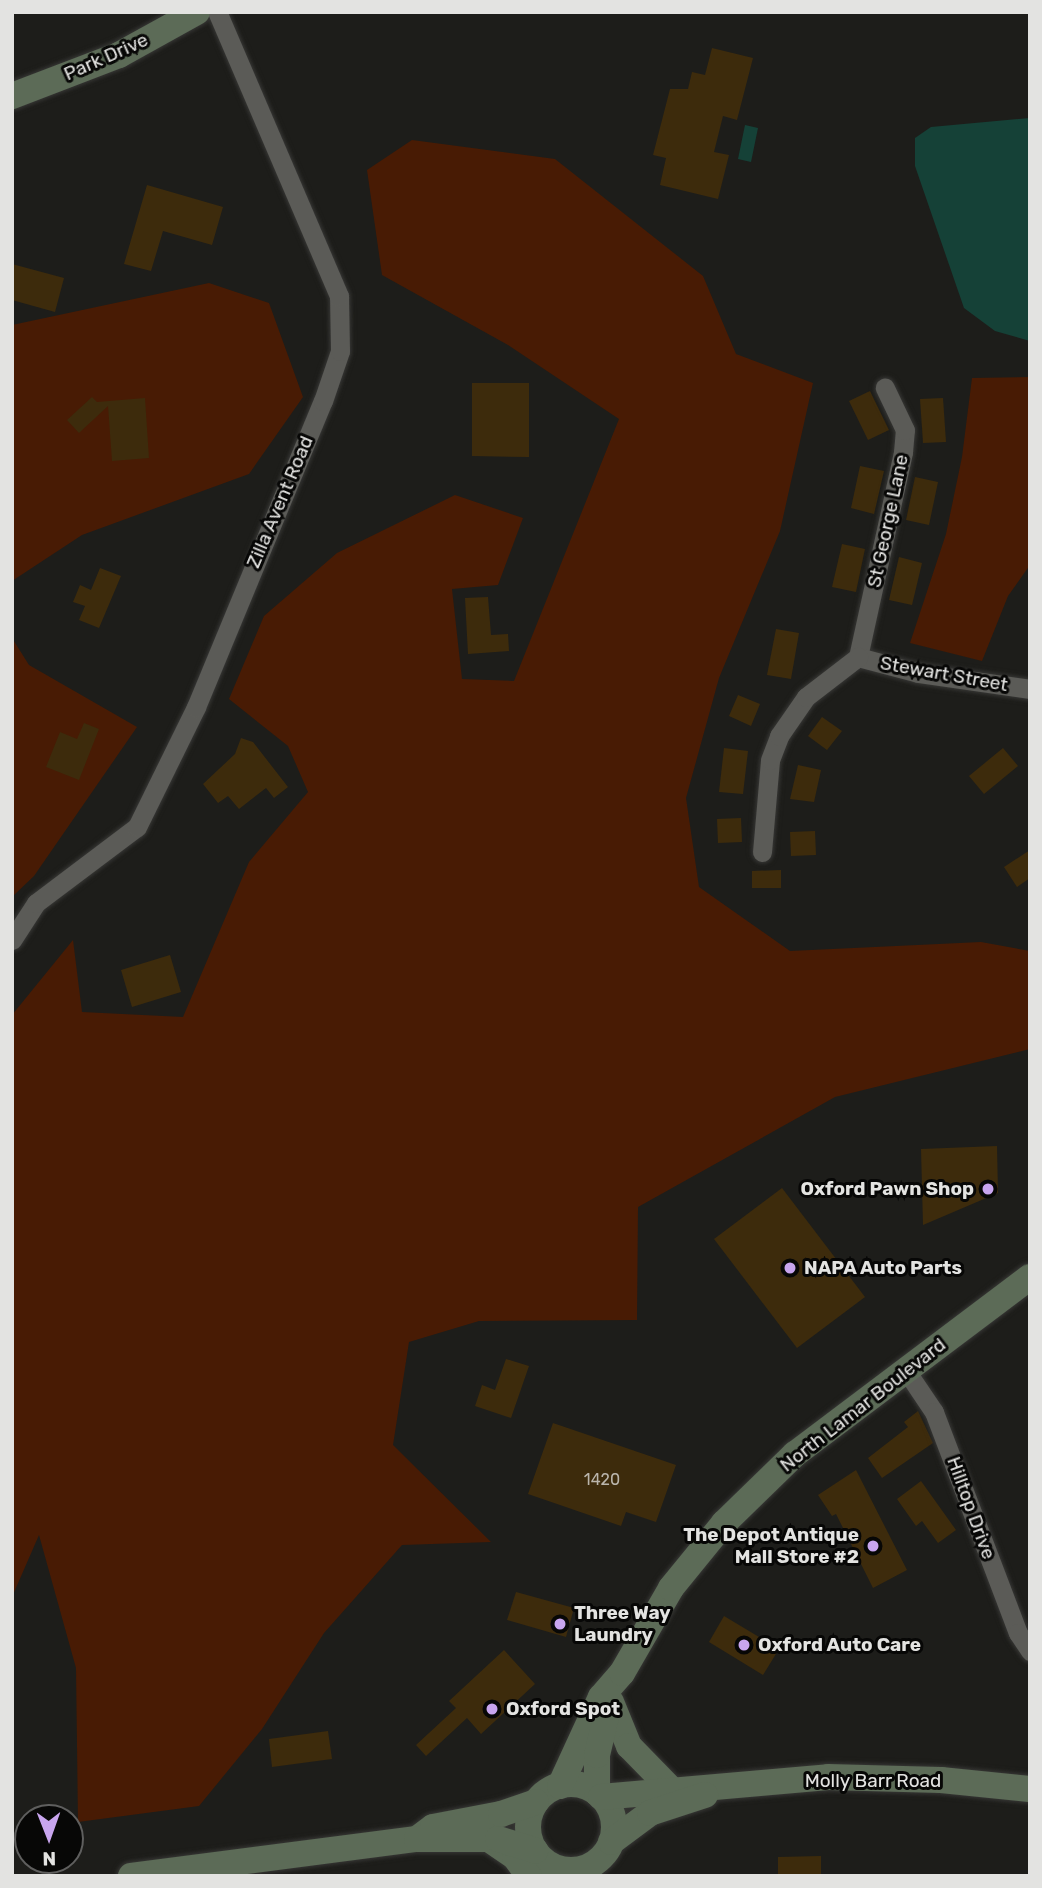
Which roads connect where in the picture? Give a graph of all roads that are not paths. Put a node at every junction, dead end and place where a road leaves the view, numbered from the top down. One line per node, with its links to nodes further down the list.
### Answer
1 (197, 12): 3 (main road, Park Drive)
2 (217, 12): 8 (street, Zilla Avent Road)
3 (12, 96)
4 (885, 388): 5 (street, St George Lane)
5 (858, 657): 6 (street, Stewart Street); 7 (street)
6 (1030, 689)
7 (762, 852)
8 (12, 940)
9 (1030, 1277): 10 (main road, North Lamar Boulevard)
10 (905, 1369): 11 (street, Hilltop Drive); 12 (main road, North Lamar Boulevard)
11 (1030, 1651)
12 (613, 1693): 13 (main road, North Lamar Boulevard); 14 (main road); 17 (main road, North Lamar Boulevard)
13 (560, 1786): 17 (main road); 18 (main road)
14 (670, 1788): 16 (main road, Molly Barr Road); 17 (main road, Molly Barr Road)
15 (1030, 1789): 16 (main road, Molly Barr Road)
16 (716, 1790): 20 (main road, Molly Barr Road)
17 (599, 1795): 20 (main road)
18 (536, 1802): 19 (main road); 21 (main road)
19 (417, 1839): 21 (main road); 22 (main road)
20 (611, 1842): 23 (main road)
21 (536, 1864): 23 (main road)
22 (269, 1867): 24 (main road)
23 (581, 1872)
24 (131, 1876)

